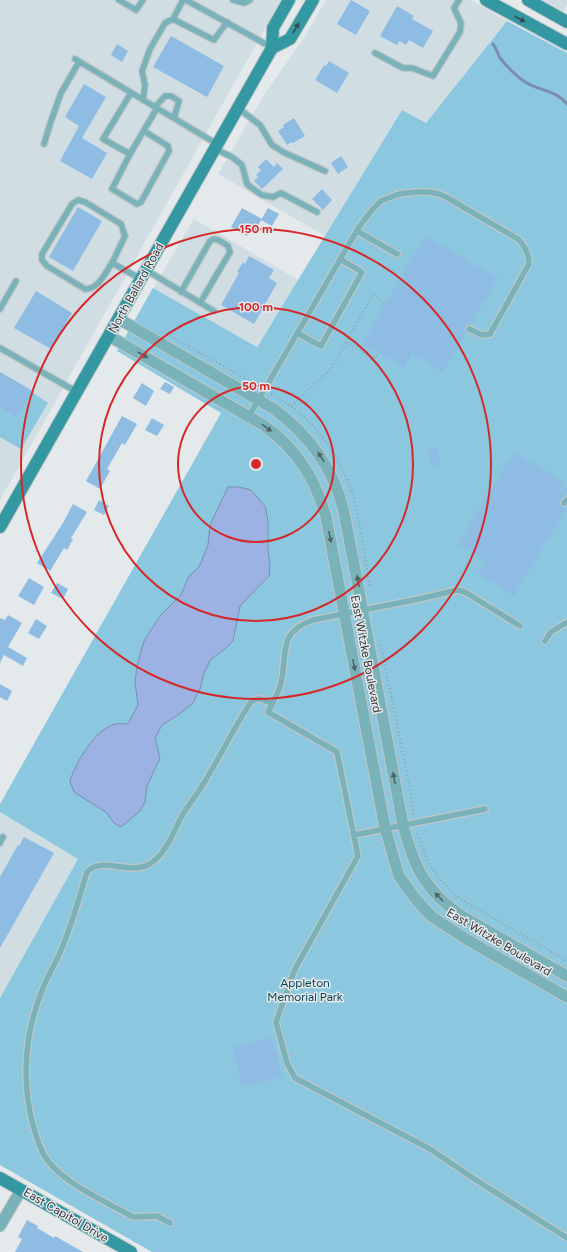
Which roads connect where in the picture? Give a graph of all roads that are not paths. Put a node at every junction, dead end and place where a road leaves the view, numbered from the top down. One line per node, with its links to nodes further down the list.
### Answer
1 (119, 0): 2 (lane)
2 (143, 0)
3 (183, 0): 13 (lane)
4 (186, 0): 12 (lane)
5 (233, 0): 6 (lane)
6 (250, 0)
7 (289, 0): 17 (main road, North Ballard Road)
8 (313, 0): 17 (main road, one-way to 8)
9 (459, 0): 18 (lane)
10 (486, 0): 16 (main road, one-way to 16)
11 (528, 0): 15 (main road)
12 (195, 2): 14 (lane)
13 (173, 19): 14 (lane); 20 (lane)
14 (227, 22): 17 (lane)
15 (567, 22)
16 (567, 44)
17 (272, 48): 22 (main road, North Ballard Road)
18 (375, 53)
19 (131, 92): 20 (lane); 25 (lane); 27 (lane)
20 (143, 100): 21 (lane)
21 (156, 107): 23 (lane); 23 (lane); 24 (lane)
22 (238, 108): 26 (main road, North Ballard Road); 28 (lane)
23 (174, 118): 26 (lane)
24 (144, 131): 27 (lane); 27 (lane)
25 (44, 144)
26 (216, 146): 29 (lane); 34 (main road, North Ballard Road)
27 (130, 154)
28 (325, 171)
29 (317, 212)
30 (357, 231): 31 (lane); 32 (lane); 41 (lane)
31 (397, 254)
32 (340, 259): 42 (lane); 42 (lane)
33 (112, 262): 33 (lane); 34 (lane)
34 (144, 275): 36 (lane); 40 (main road, North Ballard Road)
35 (16, 281): 38 (lane)
36 (181, 292): 37 (lane); 37 (lane)
37 (200, 303): 39 (lane)
38 (0, 309)
39 (214, 311)
40 (119, 319): 43 (main road, North Ballard Road); 46 (street, East Witzke Boulevard)
41 (469, 329)
42 (297, 333): 46 (lane)
43 (109, 336): 45 (main road, North Ballard Road); 47 (street, East Witzke Boulevard, one-way to 47)
44 (0, 348): 45 (lane)
45 (77, 392): 48 (main road, North Ballard Road)
46 (259, 399): 47 (lane); 49 (street, East Witzke Boulevard, one-way to 46)
47 (249, 416): 50 (street, East Witzke Boulevard, one-way to 50)
48 (0, 527)
49 (363, 610): 50 (lane); 52 (lane); 56 (street, East Witzke Boulevard, one-way to 49)
50 (345, 613): 54 (lane); 57 (street, East Witzke Boulevard, one-way to 57)
51 (567, 622): 53 (lane)
52 (520, 626)
53 (545, 641)
54 (272, 704): 58 (lane); 65 (lane)
55 (485, 809): 56 (lane)
56 (403, 825): 57 (lane); 61 (street, East Witzke Boulevard, one-way to 56)
57 (385, 828): 58 (lane); 62 (street, East Witzke Boulevard)
58 (354, 835): 67 (lane)
59 (3, 837): 60 (lane)
60 (0, 842)
61 (567, 976)
62 (567, 997)
63 (0, 1178): 64 (main road, East Capitol Drive)
64 (21, 1190): 66 (street); 68 (main road, East Capitol Drive)
65 (170, 1223)
66 (0, 1226)
67 (567, 1238)
68 (131, 1252)

